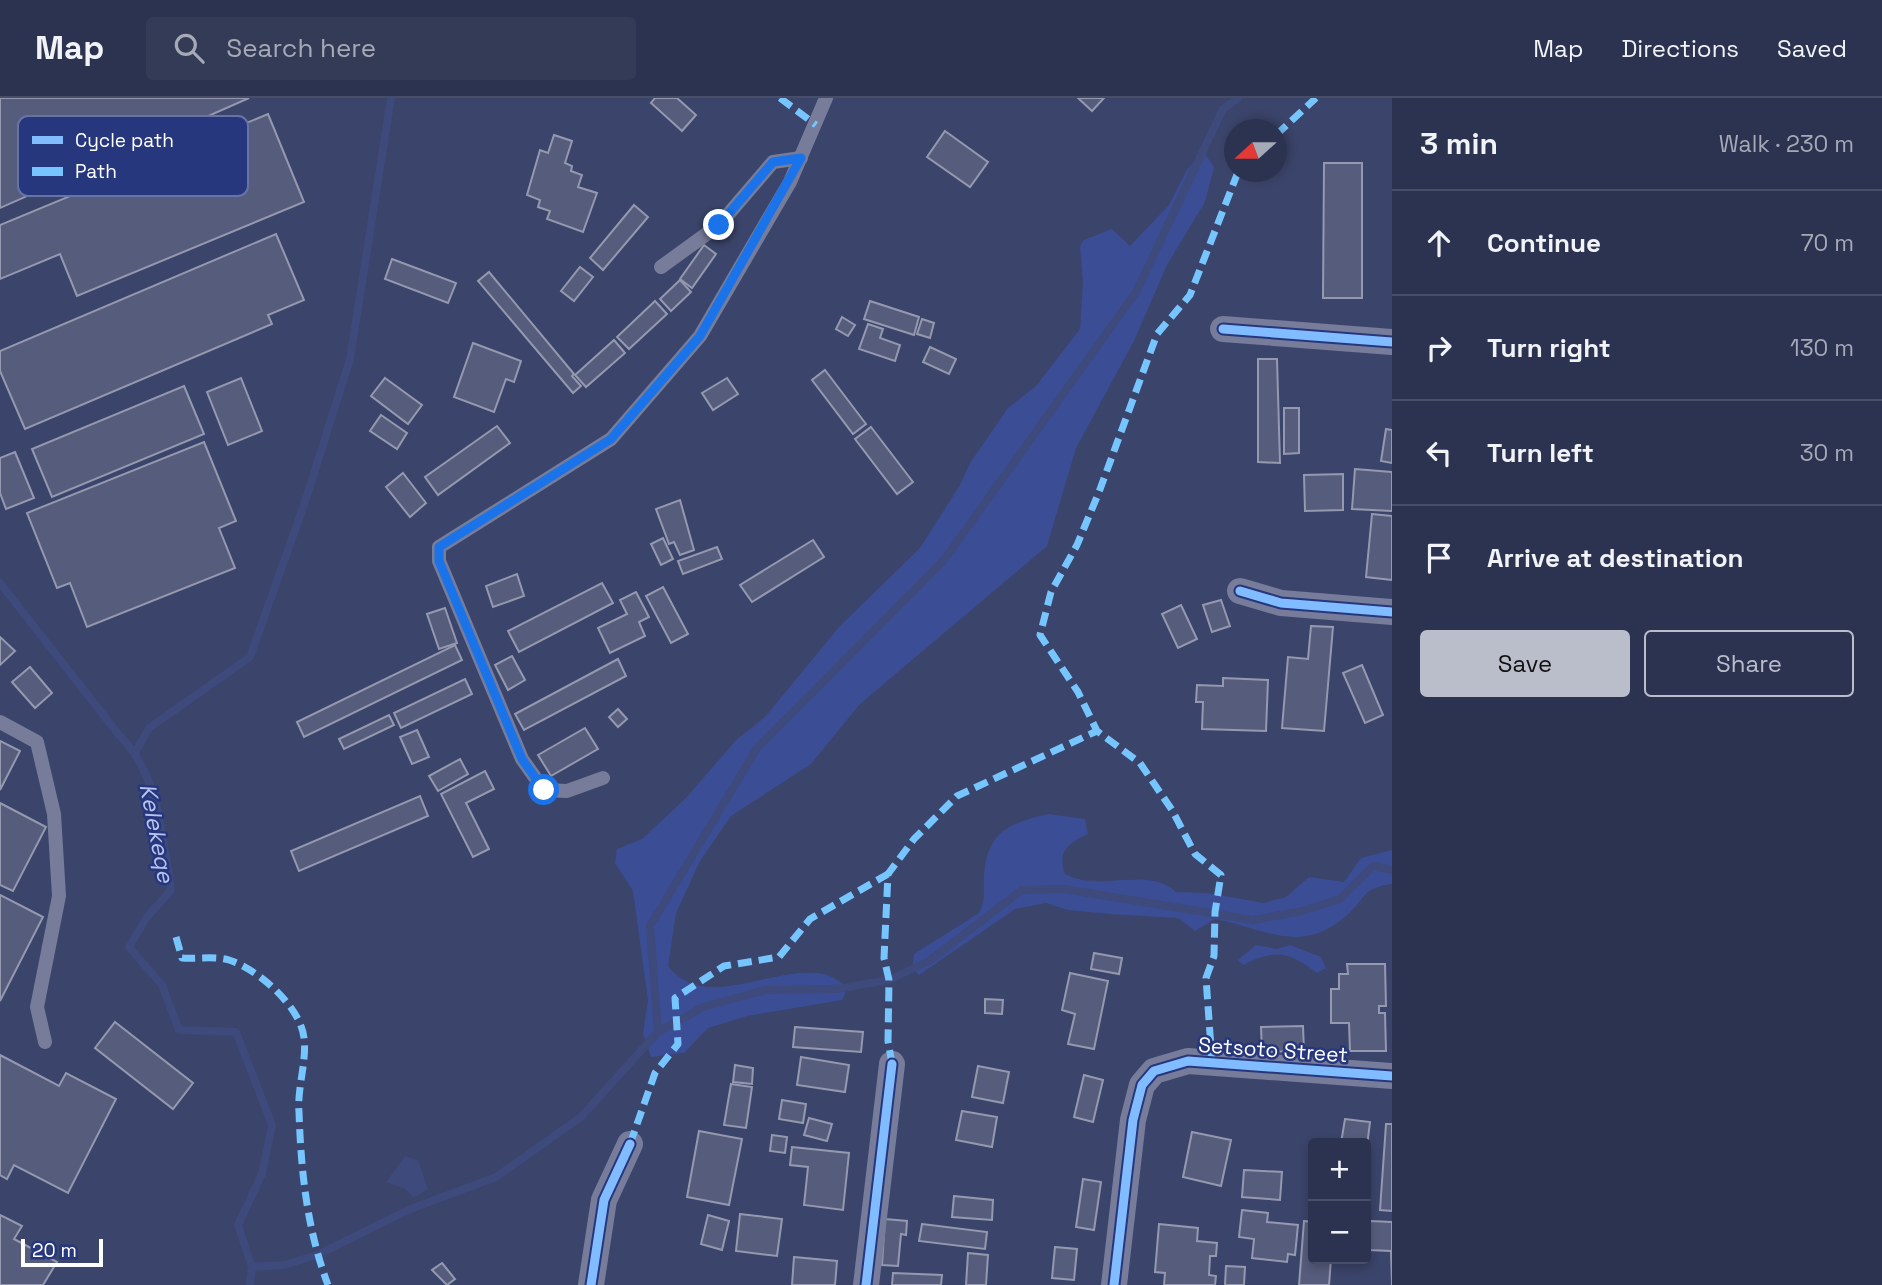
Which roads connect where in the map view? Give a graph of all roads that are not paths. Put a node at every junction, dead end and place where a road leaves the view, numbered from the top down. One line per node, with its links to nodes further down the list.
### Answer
1 (827, 98): 2 (lane)
2 (801, 158): 3 (lane); 9 (lane)
3 (662, 267)
4 (1223, 330): 5 (street)
5 (1392, 342)
6 (1240, 591): 7 (street)
7 (1392, 612)
8 (0, 722): 10 (lane)
9 (603, 778)
10 (46, 1042)
11 (892, 1064): 15 (street)
12 (1392, 1076): 16 (street, Setsoto Street)
13 (630, 1144): 14 (street)
14 (591, 1285)
15 (866, 1285)
16 (1114, 1285)

